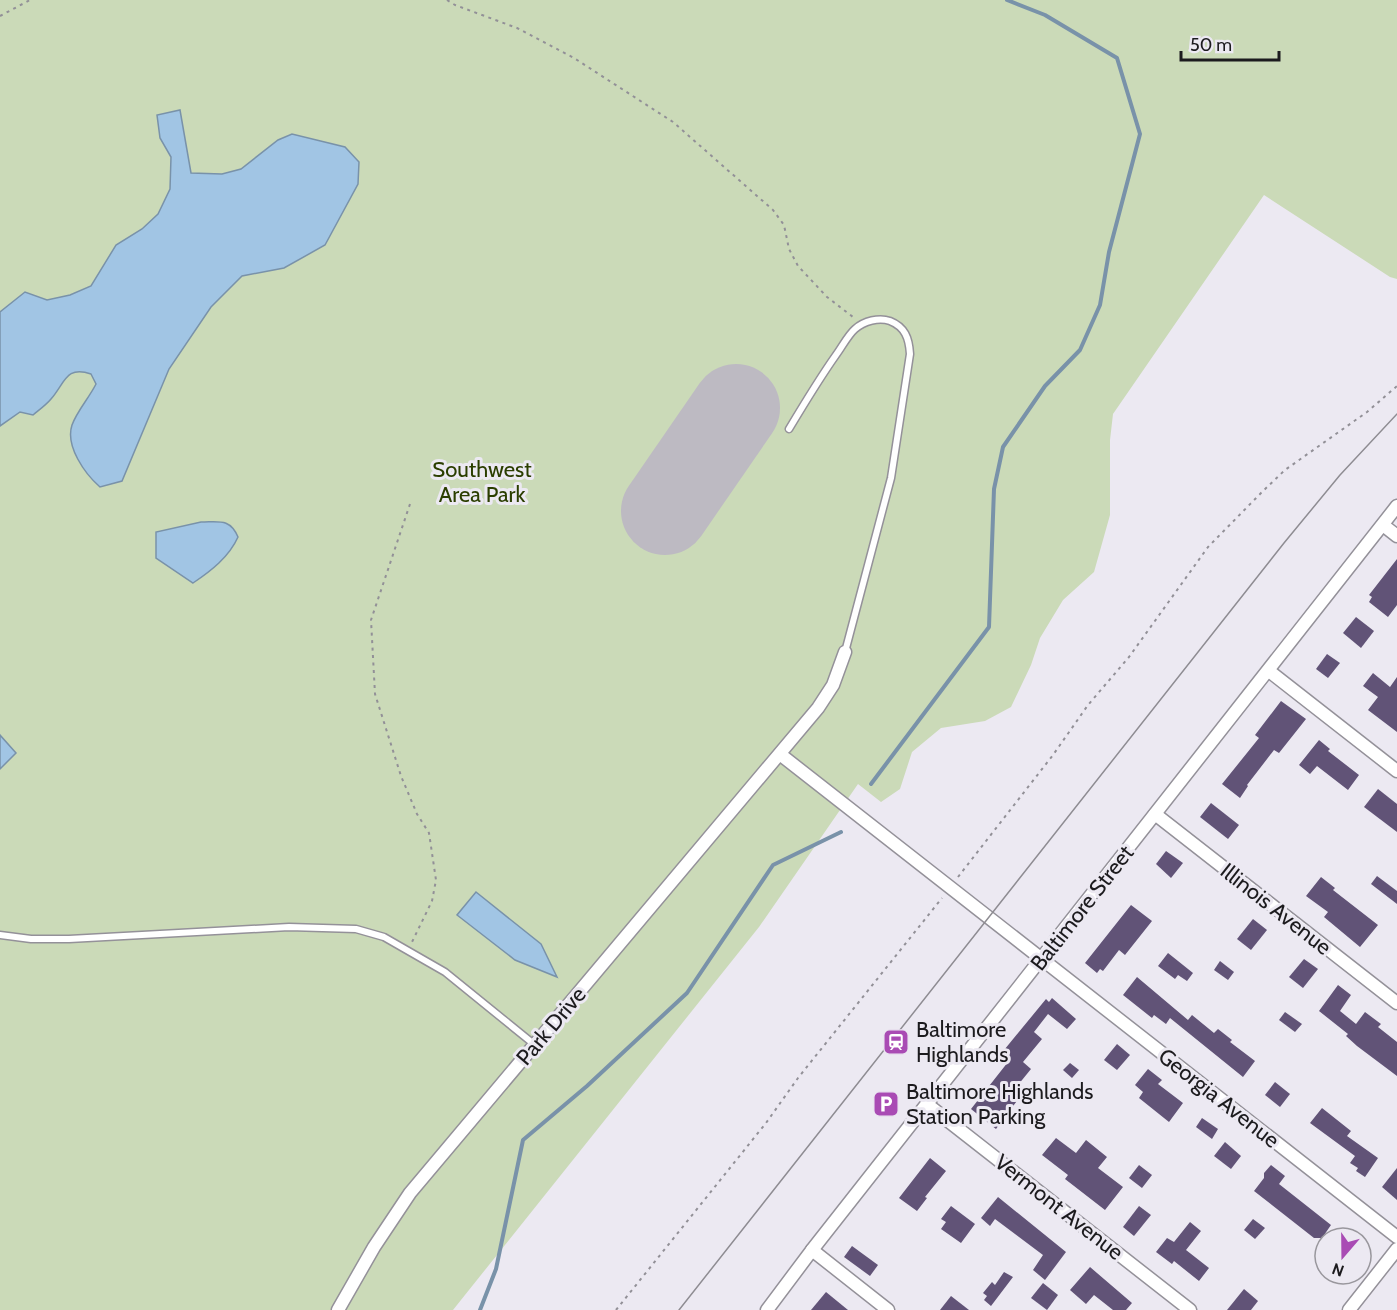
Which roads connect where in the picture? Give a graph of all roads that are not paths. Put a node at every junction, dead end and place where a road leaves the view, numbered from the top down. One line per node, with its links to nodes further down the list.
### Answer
1 (789, 429): 5 (lane)
2 (1397, 506): 3 (street, Baltimore Street)
3 (1383, 525): 4 (street); 6 (street, Baltimore Street)
4 (1397, 536)
5 (845, 652): 7 (street, Park Drive)
6 (1269, 671): 8 (street); 9 (street, Baltimore Street)
7 (780, 755): 11 (street); 13 (street, Park Drive)
8 (1397, 771)
9 (1155, 814): 11 (street, Baltimore Street); 12 (street, Illinois Avenue)
10 (0, 935): 13 (lane)
11 (1041, 959): 14 (street, Baltimore Street); 15 (street, Georgia Avenue)
12 (1397, 1003)
13 (535, 1045): 18 (street, Park Drive)
14 (928, 1105): 17 (street, Baltimore Street); 21 (street, Vermont Avenue)
15 (1397, 1237)
16 (1397, 1249): 22 (street)
17 (812, 1250): 19 (street, Baltimore Street); 20 (street)
18 (338, 1310)
19 (767, 1310)
20 (888, 1310)
21 (1190, 1310)
22 (1349, 1310)

